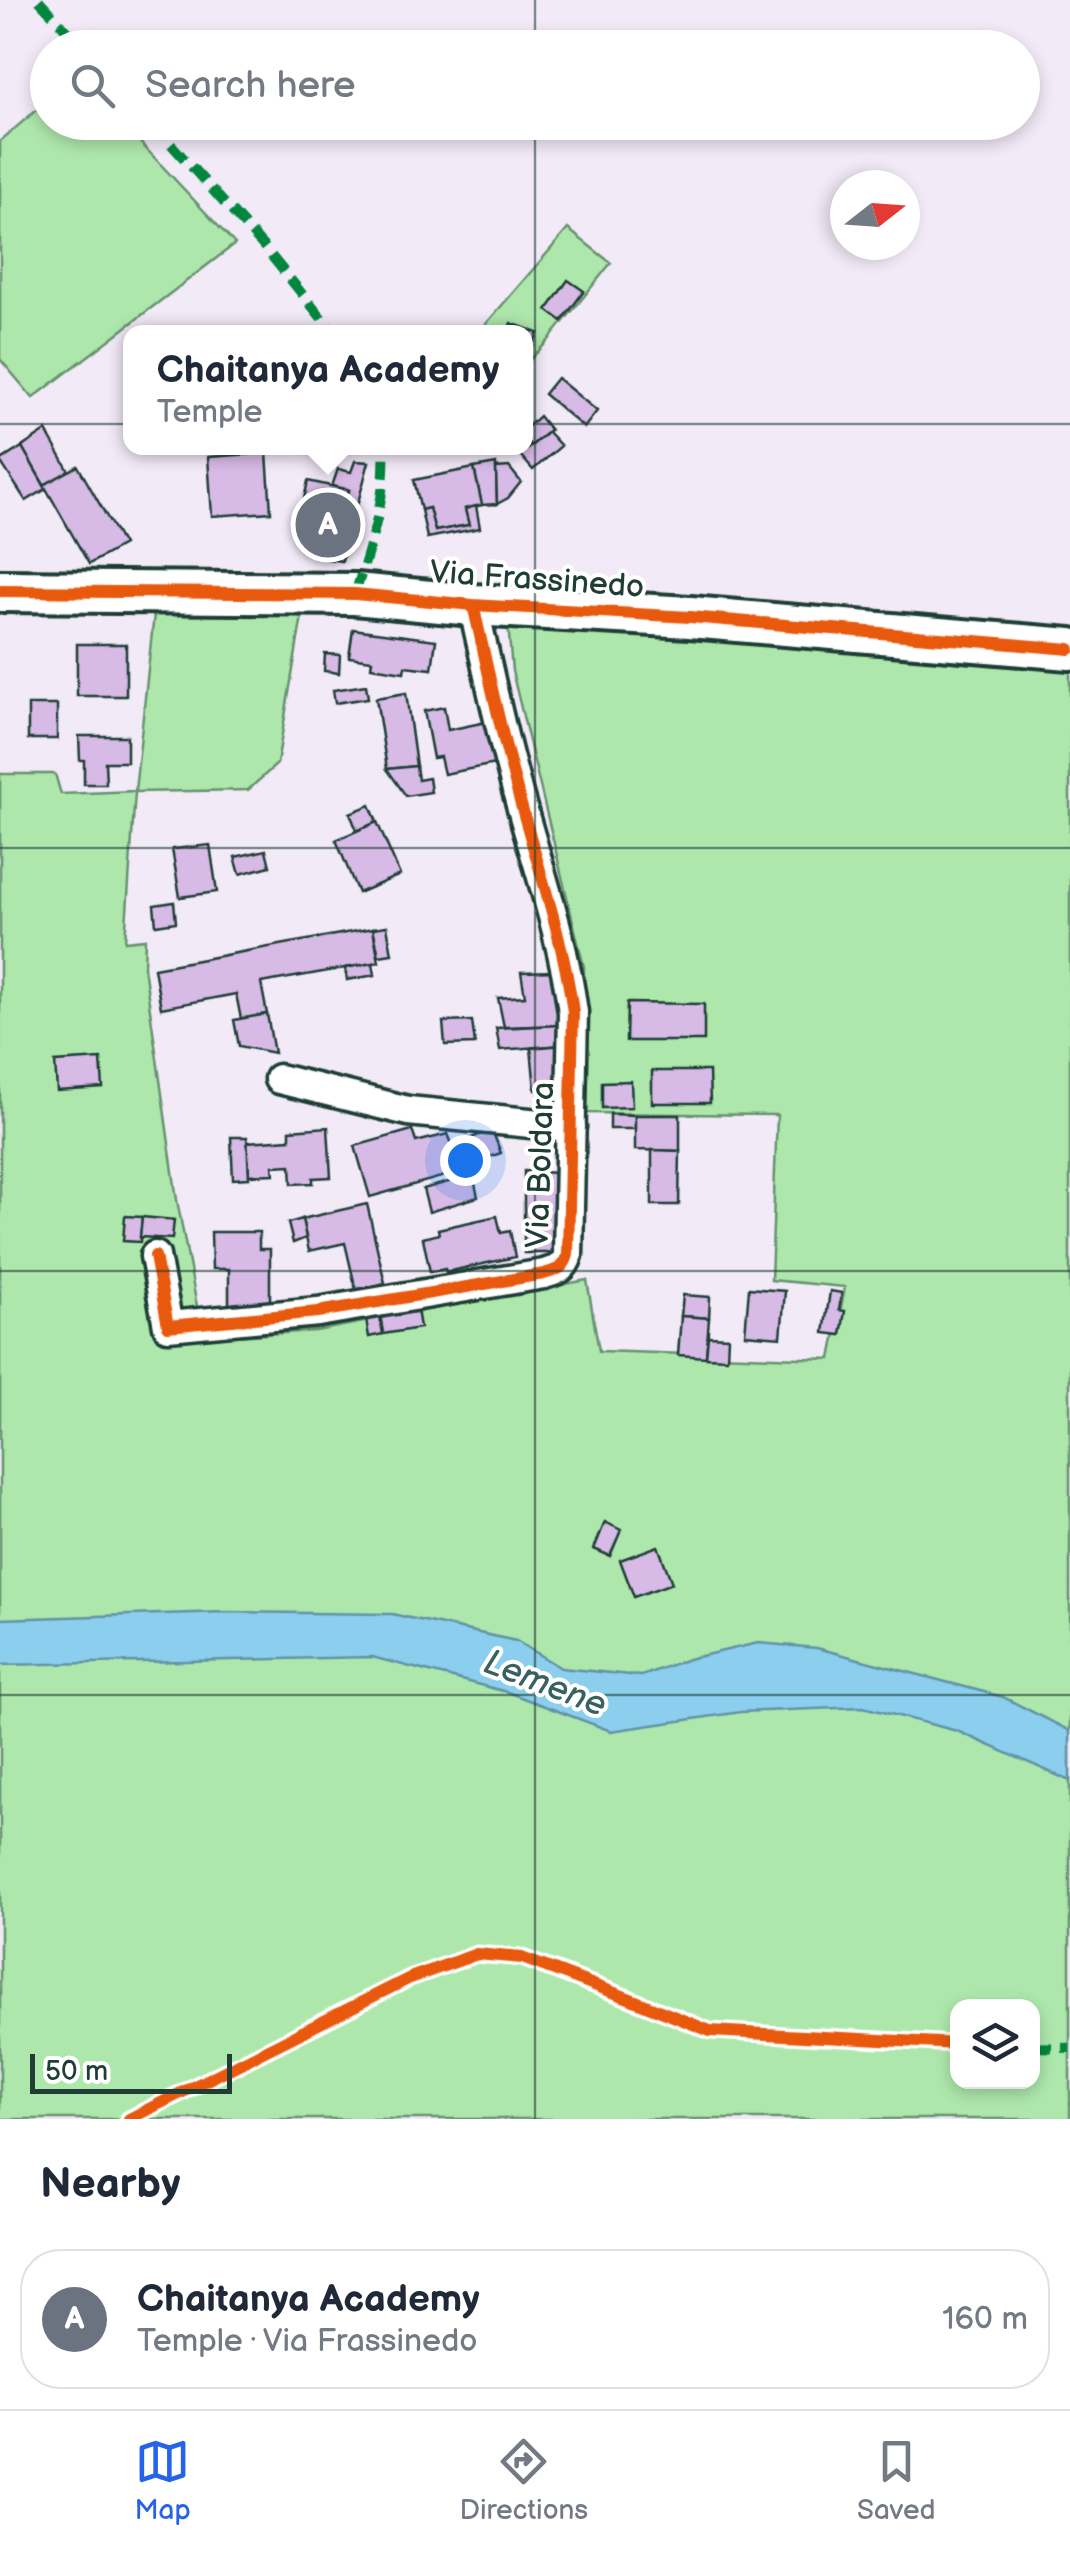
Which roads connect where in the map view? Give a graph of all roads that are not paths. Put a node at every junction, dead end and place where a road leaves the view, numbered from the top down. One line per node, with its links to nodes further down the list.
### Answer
1 (0, 591): 2 (street, Via Frassinedo)
2 (473, 605): 3 (street, Via Frassinedo); 5 (street, Via Boldara)
3 (1070, 649)
4 (279, 1079): 5 (street, Via Boldara)
5 (571, 1128): 6 (street, Via Boldara)
6 (155, 1256)

